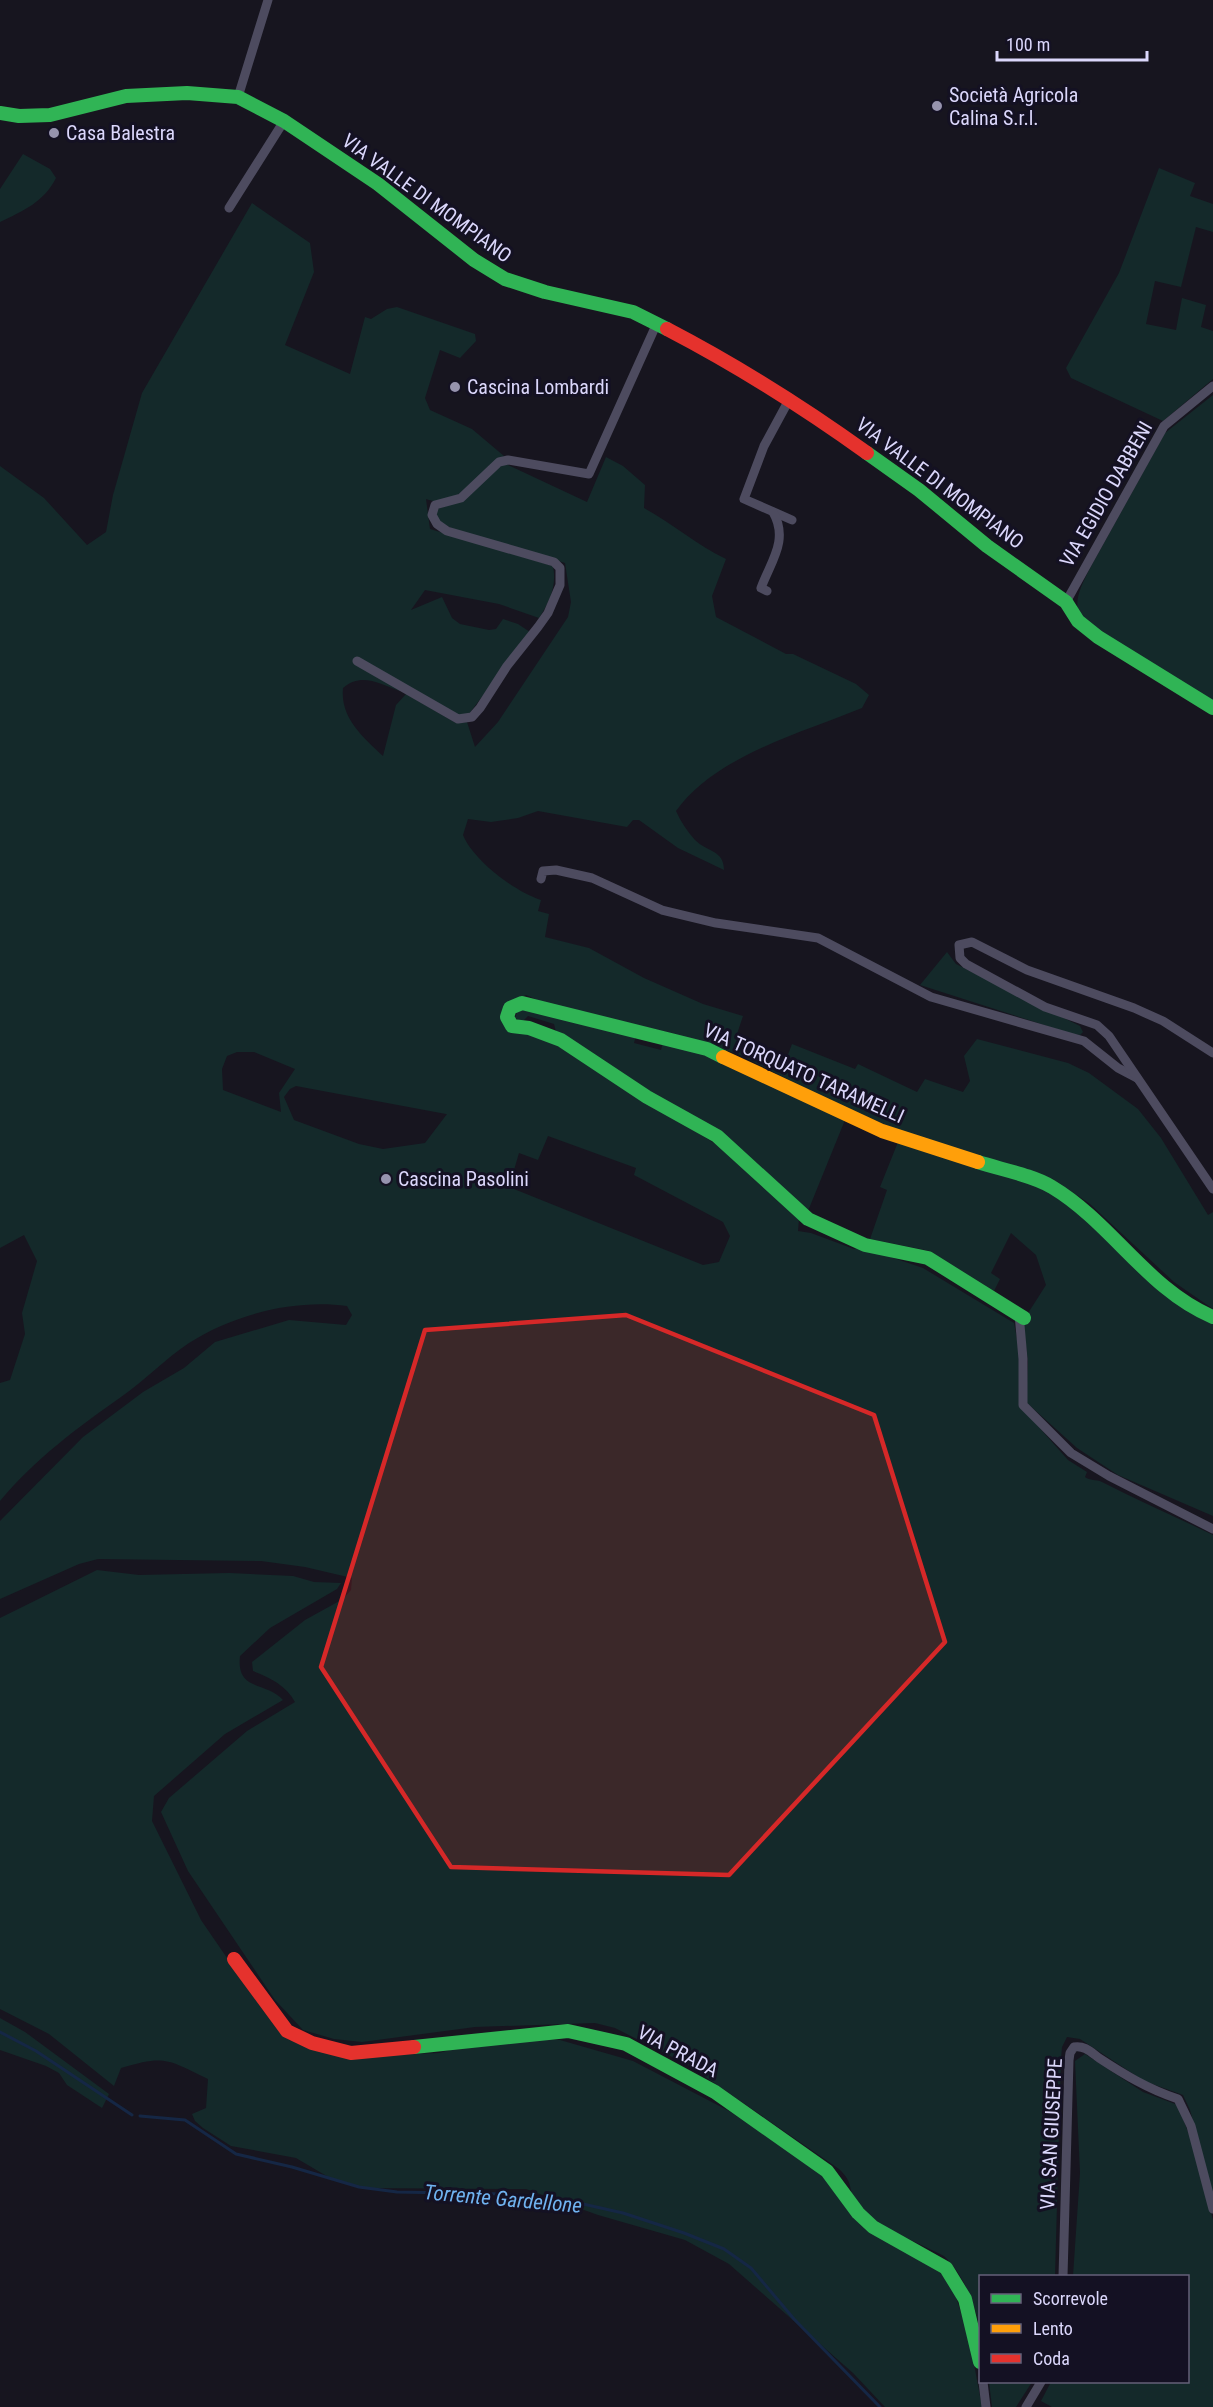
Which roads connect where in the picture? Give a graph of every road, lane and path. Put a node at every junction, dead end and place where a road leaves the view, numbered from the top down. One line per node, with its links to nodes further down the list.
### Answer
1 (268, 0): 2 (street)
2 (238, 97): 3 (street, VIA VALLE DI MOMPIANO); 4 (street, VIA VALLE DI MOMPIANO)
3 (0, 113)
4 (284, 121): 5 (street); 6 (street, VIA VALLE DI MOMPIANO)
5 (230, 208)
6 (657, 323): 8 (street, VIA VALLE DI MOMPIANO); 13 (street)
7 (1213, 387): 12 (street, VIA EGIDIO DABBENI)
8 (790, 398): 9 (street); 12 (street, VIA VALLE DI MOMPIANO)
9 (773, 512): 10 (street); 11 (street)
10 (792, 520)
11 (761, 588)
12 (1066, 602): 14 (street, VIA VALLE DI MOMPIANO)
13 (357, 661)
14 (1213, 708)
15 (541, 879): 17 (street)
16 (1097, 1025): 17 (street); 18 (street); 19 (street)
17 (1084, 1041): 19 (street)
18 (1213, 1053)
19 (1138, 1078): 20 (street)
20 (1213, 1189)
21 (1022, 1316): 22 (street, VIA TORQUATO TARAMELLI); 23 (street, VIA TORQUATO TARAMELLI)
22 (1213, 1317)
23 (1213, 1529)
24 (234, 1959): 27 (street, VIA PRADA)
25 (1213, 2209): 26 (street, VIA SAN GIUSEPPE)
26 (1063, 2275)
27 (979, 2347)
28 (983, 2383): 30 (street)
29 (1040, 2383): 31 (street)
30 (986, 2407)
31 (1026, 2407)

